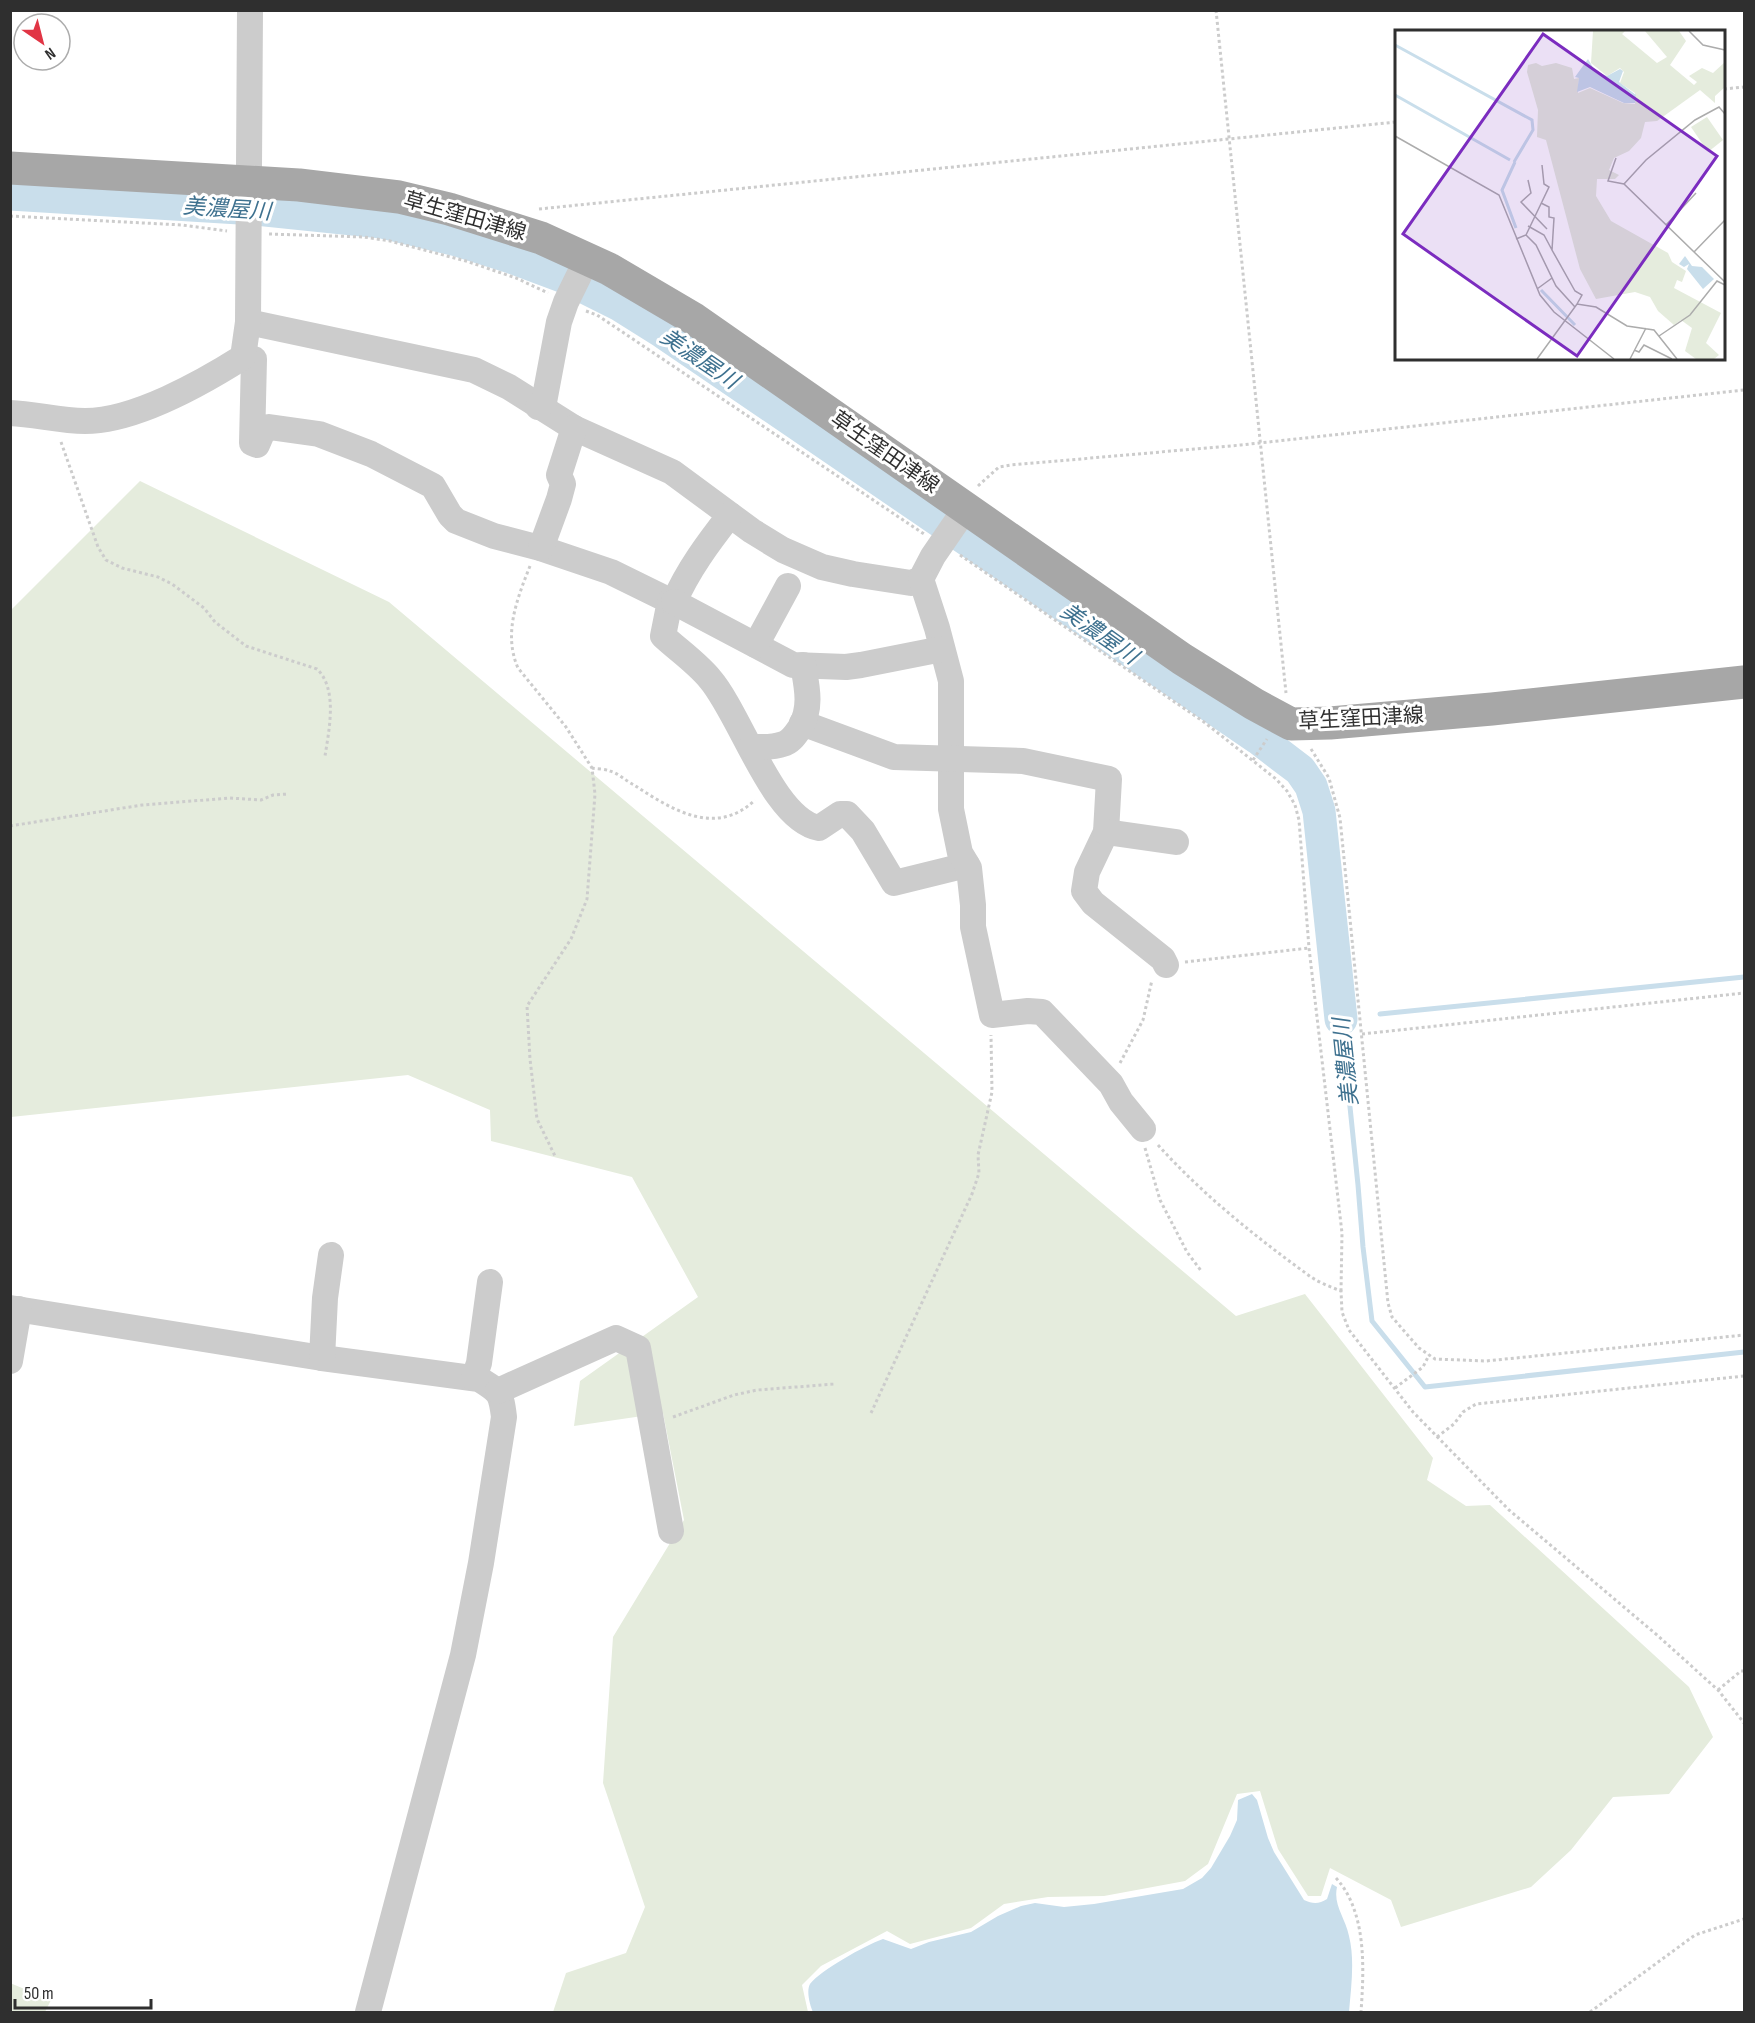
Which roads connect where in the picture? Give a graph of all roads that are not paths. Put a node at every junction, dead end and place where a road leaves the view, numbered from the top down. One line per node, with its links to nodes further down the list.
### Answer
1 (250, 10): 3 (street)
2 (10, 168): 3 (main road, 草生窪田津線)
3 (248, 188): 4 (main road, 草生窪田津線); 5 (street)
4 (584, 264): 7 (street); 10 (main road, 草生窪田津線)
5 (248, 322): 6 (street); 7 (street)
6 (243, 357): 8 (street); 12 (street)
7 (538, 407): 9 (street)
8 (10, 413)
9 (574, 428): 11 (street); 12 (street)
10 (964, 507): 13 (street); 19 (main road, 草生窪田津線)
11 (730, 515): 13 (street); 15 (street)
12 (536, 547): 15 (street)
13 (921, 579): 17 (street)
14 (788, 586): 16 (street)
15 (672, 601): 16 (street); 21 (street)
16 (756, 645): 18 (street)
17 (942, 649): 18 (street); 22 (street)
18 (803, 665): 20 (street)
19 (1744, 682)
20 (802, 723): 21 (street); 22 (street)
21 (750, 747): 25 (street)
22 (950, 759): 23 (street); 25 (street)
23 (1106, 832): 24 (street); 26 (street)
24 (1176, 842)
25 (967, 865): 27 (street)
26 (1166, 965)
27 (1143, 1128)
28 (331, 1255): 31 (street)
29 (490, 1282): 33 (street)
30 (15, 1308): 31 (street); 32 (street)
31 (322, 1358): 33 (street)
32 (10, 1361)
33 (474, 1378): 34 (street)
34 (498, 1391): 35 (street); 36 (street)
35 (671, 1532)
36 (368, 2013)

